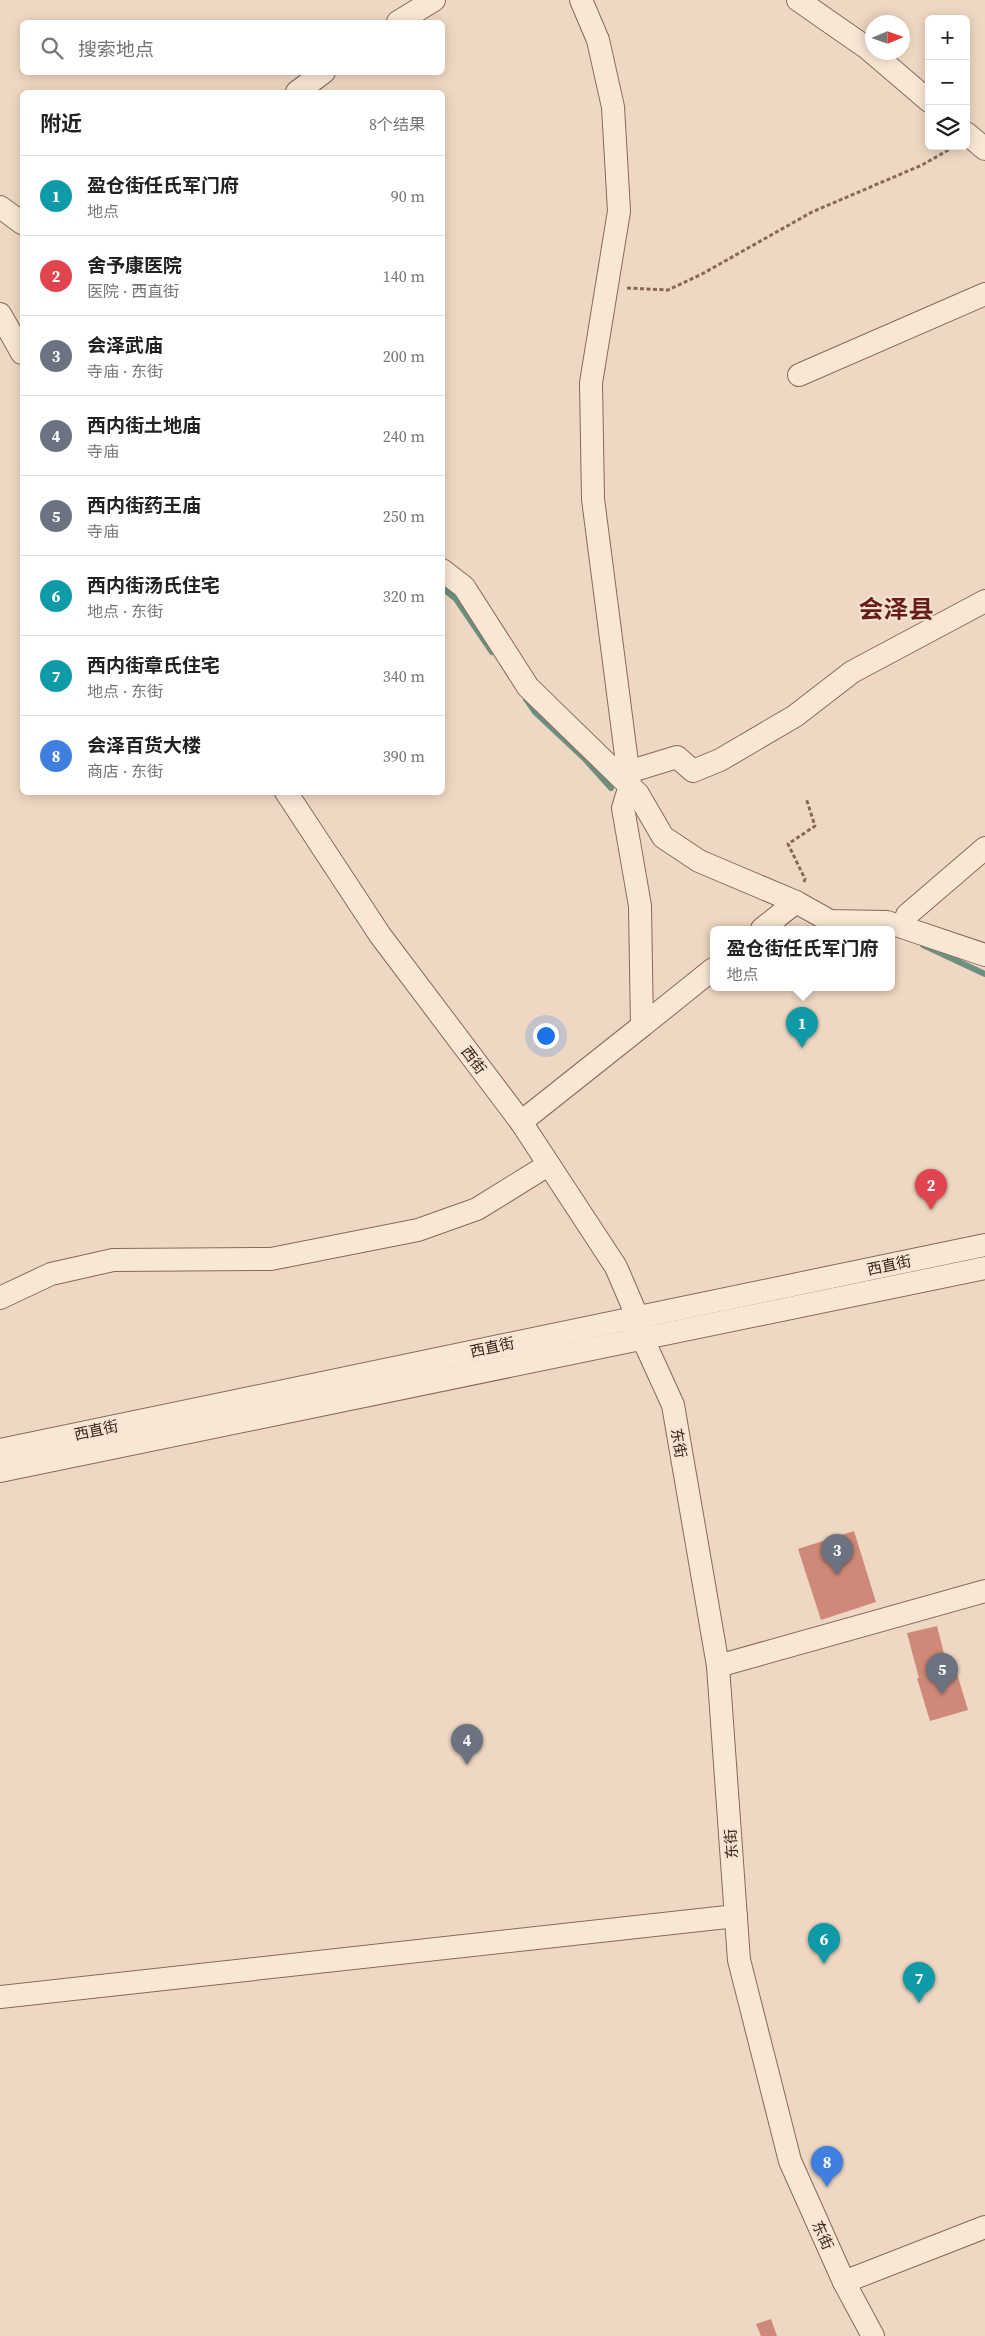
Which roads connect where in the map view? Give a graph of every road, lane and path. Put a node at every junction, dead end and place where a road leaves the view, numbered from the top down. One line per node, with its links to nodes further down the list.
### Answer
1 (434, 0): 4 (street)
2 (581, 0): 11 (street)
3 (798, 0): 7 (street)
4 (401, 20)
5 (320, 75): 6 (street)
6 (300, 90)
7 (925, 98)
8 (970, 136): 9 (street)
9 (985, 149)
10 (948, 150): 11 (path)
11 (607, 286): 18 (street)
12 (985, 294): 15 (street)
13 (0, 314): 14 (street)
14 (20, 349)
15 (799, 375)
16 (445, 572): 18 (street)
17 (985, 601): 18 (street)
18 (629, 779): 22 (street); 27 (street)
19 (288, 795): 28 (street, 西街)
20 (806, 798): 22 (path)
21 (985, 848): 24 (street)
22 (796, 902): 23 (street); 24 (street)
23 (766, 926)
24 (904, 927): 25 (street)
25 (985, 955)
26 (710, 971): 27 (street)
27 (642, 1026): 28 (street)
28 (521, 1122): 29 (street, 西街)
29 (548, 1165): 32 (street); 33 (street, 西街)
30 (985, 1245): 33 (street, 西直街)
31 (985, 1268): 33 (street, 西直街)
32 (0, 1298)
33 (640, 1327): 34 (street, 西直街); 35 (street, 西直街); 37 (street, 东街)
34 (0, 1450)
35 (0, 1471)
36 (985, 1591): 37 (street)
37 (718, 1666): 38 (street, 东街)
38 (736, 1916): 39 (street); 41 (street, 东街)
39 (0, 1997)
40 (985, 2227): 41 (street)
41 (844, 2282): 42 (street, 东街)
42 (873, 2336)

